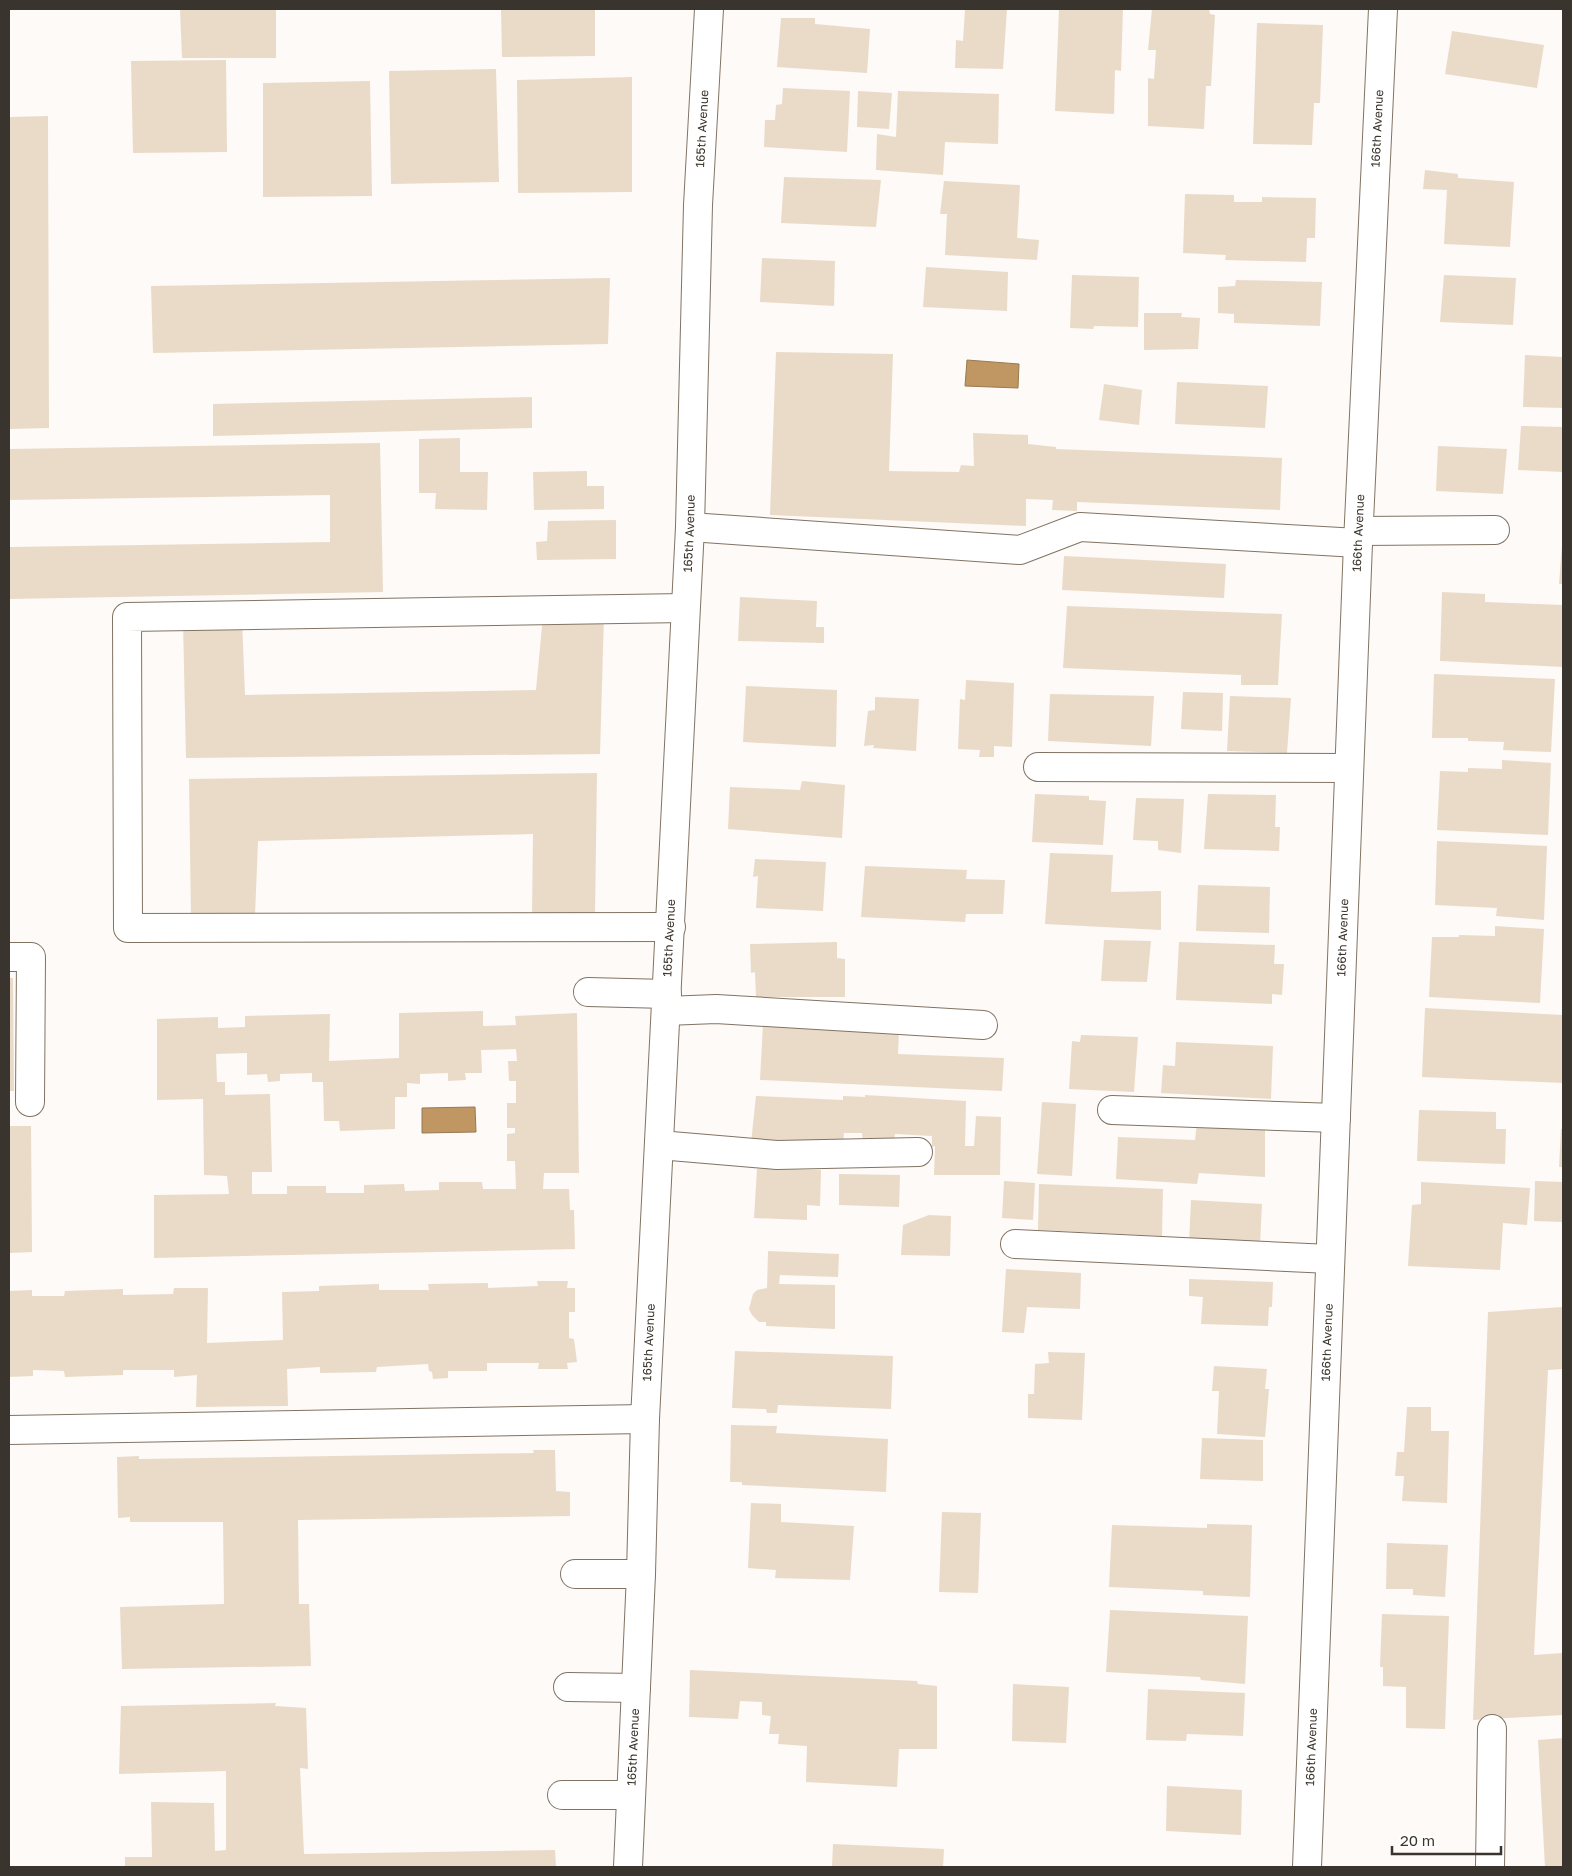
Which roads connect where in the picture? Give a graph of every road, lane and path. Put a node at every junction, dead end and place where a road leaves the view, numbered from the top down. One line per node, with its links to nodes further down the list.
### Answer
1 (709, 9): 3 (street, 165th Avenue)
2 (1383, 9): 5 (street, 166th Avenue)
3 (690, 527): 5 (street); 6 (street, 165th Avenue)
4 (1495, 530): 5 (street)
5 (1358, 537): 8 (street, 166th Avenue)
6 (685, 608): 9 (street, 165th Avenue); 9 (street)
7 (1038, 767): 8 (street)
8 (1349, 768): 16 (street, 166th Avenue)
9 (671, 926): 12 (street, 165th Avenue)
10 (9, 957): 14 (street)
11 (588, 992): 12 (street)
12 (667, 1002): 13 (street); 17 (street, 165th Avenue)
13 (983, 1025)
14 (30, 1102)
15 (1112, 1110): 16 (street)
16 (1336, 1118): 20 (street, 166th Avenue)
17 (659, 1145): 18 (street); 21 (street, 165th Avenue)
18 (918, 1152)
19 (1015, 1244): 20 (street)
20 (1330, 1259): 31 (street, 166th Avenue)
21 (645, 1419): 22 (street); 24 (street, 165th Avenue)
22 (9, 1430)
23 (575, 1574): 24 (street)
24 (641, 1574): 26 (street, 165th Avenue)
25 (568, 1687): 26 (street)
26 (636, 1688): 29 (street, 165th Avenue)
27 (1492, 1729): 32 (street)
28 (562, 1795): 29 (street)
29 (630, 1795): 30 (street, 165th Avenue)
30 (628, 1867)
31 (1307, 1867)
32 (1490, 1867)

